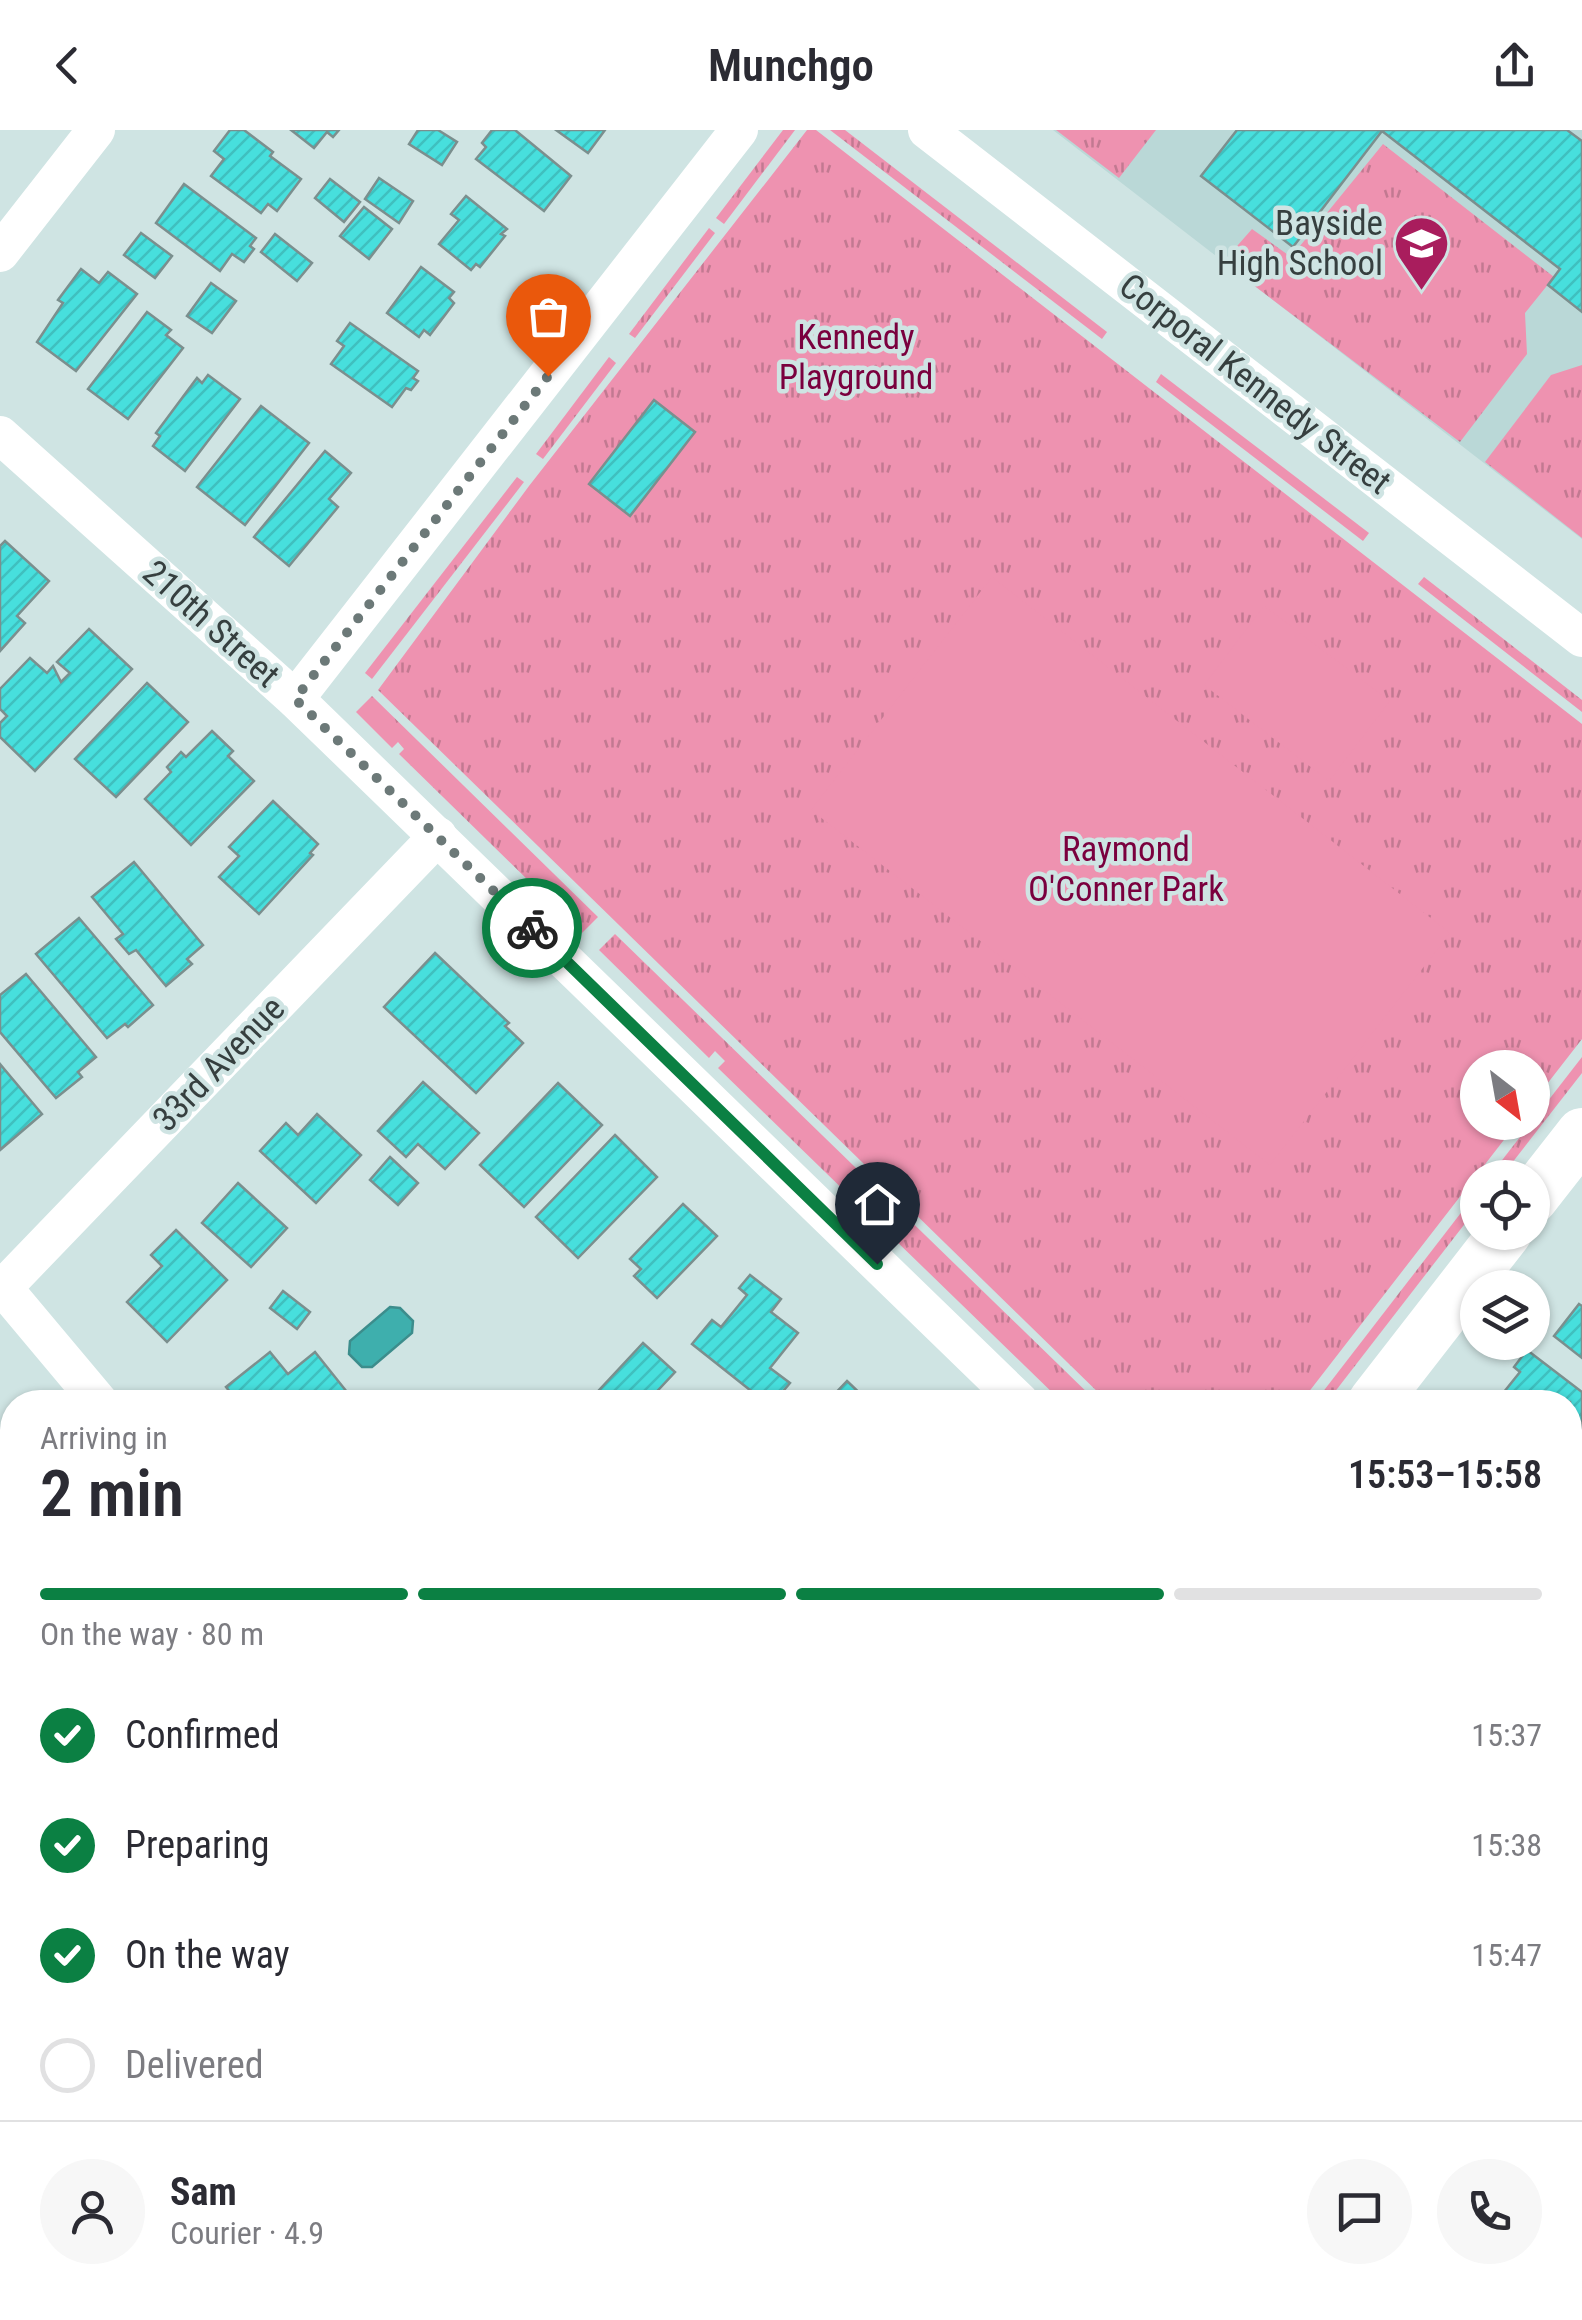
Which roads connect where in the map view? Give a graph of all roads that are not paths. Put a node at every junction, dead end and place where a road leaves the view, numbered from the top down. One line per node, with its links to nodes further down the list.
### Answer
1 (96, 130): 4 (street)
2 (739, 130): 7 (street)
3 (928, 130): 6 (street, Corporal Kennedy Street)
4 (0, 253)
5 (0, 435): 7 (street, 210th Street)
6 (1582, 638)
7 (295, 699): 8 (street, 210th Street)
8 (438, 836): 12 (street, 33rd Avenue); 14 (street, 210th Street)
9 (1582, 1134): 10 (street)
10 (1550, 1175)
11 (1492, 1250): 15 (street)
12 (1, 1288): 13 (street)
13 (89, 1390)
14 (1008, 1390)
15 (1383, 1390)

